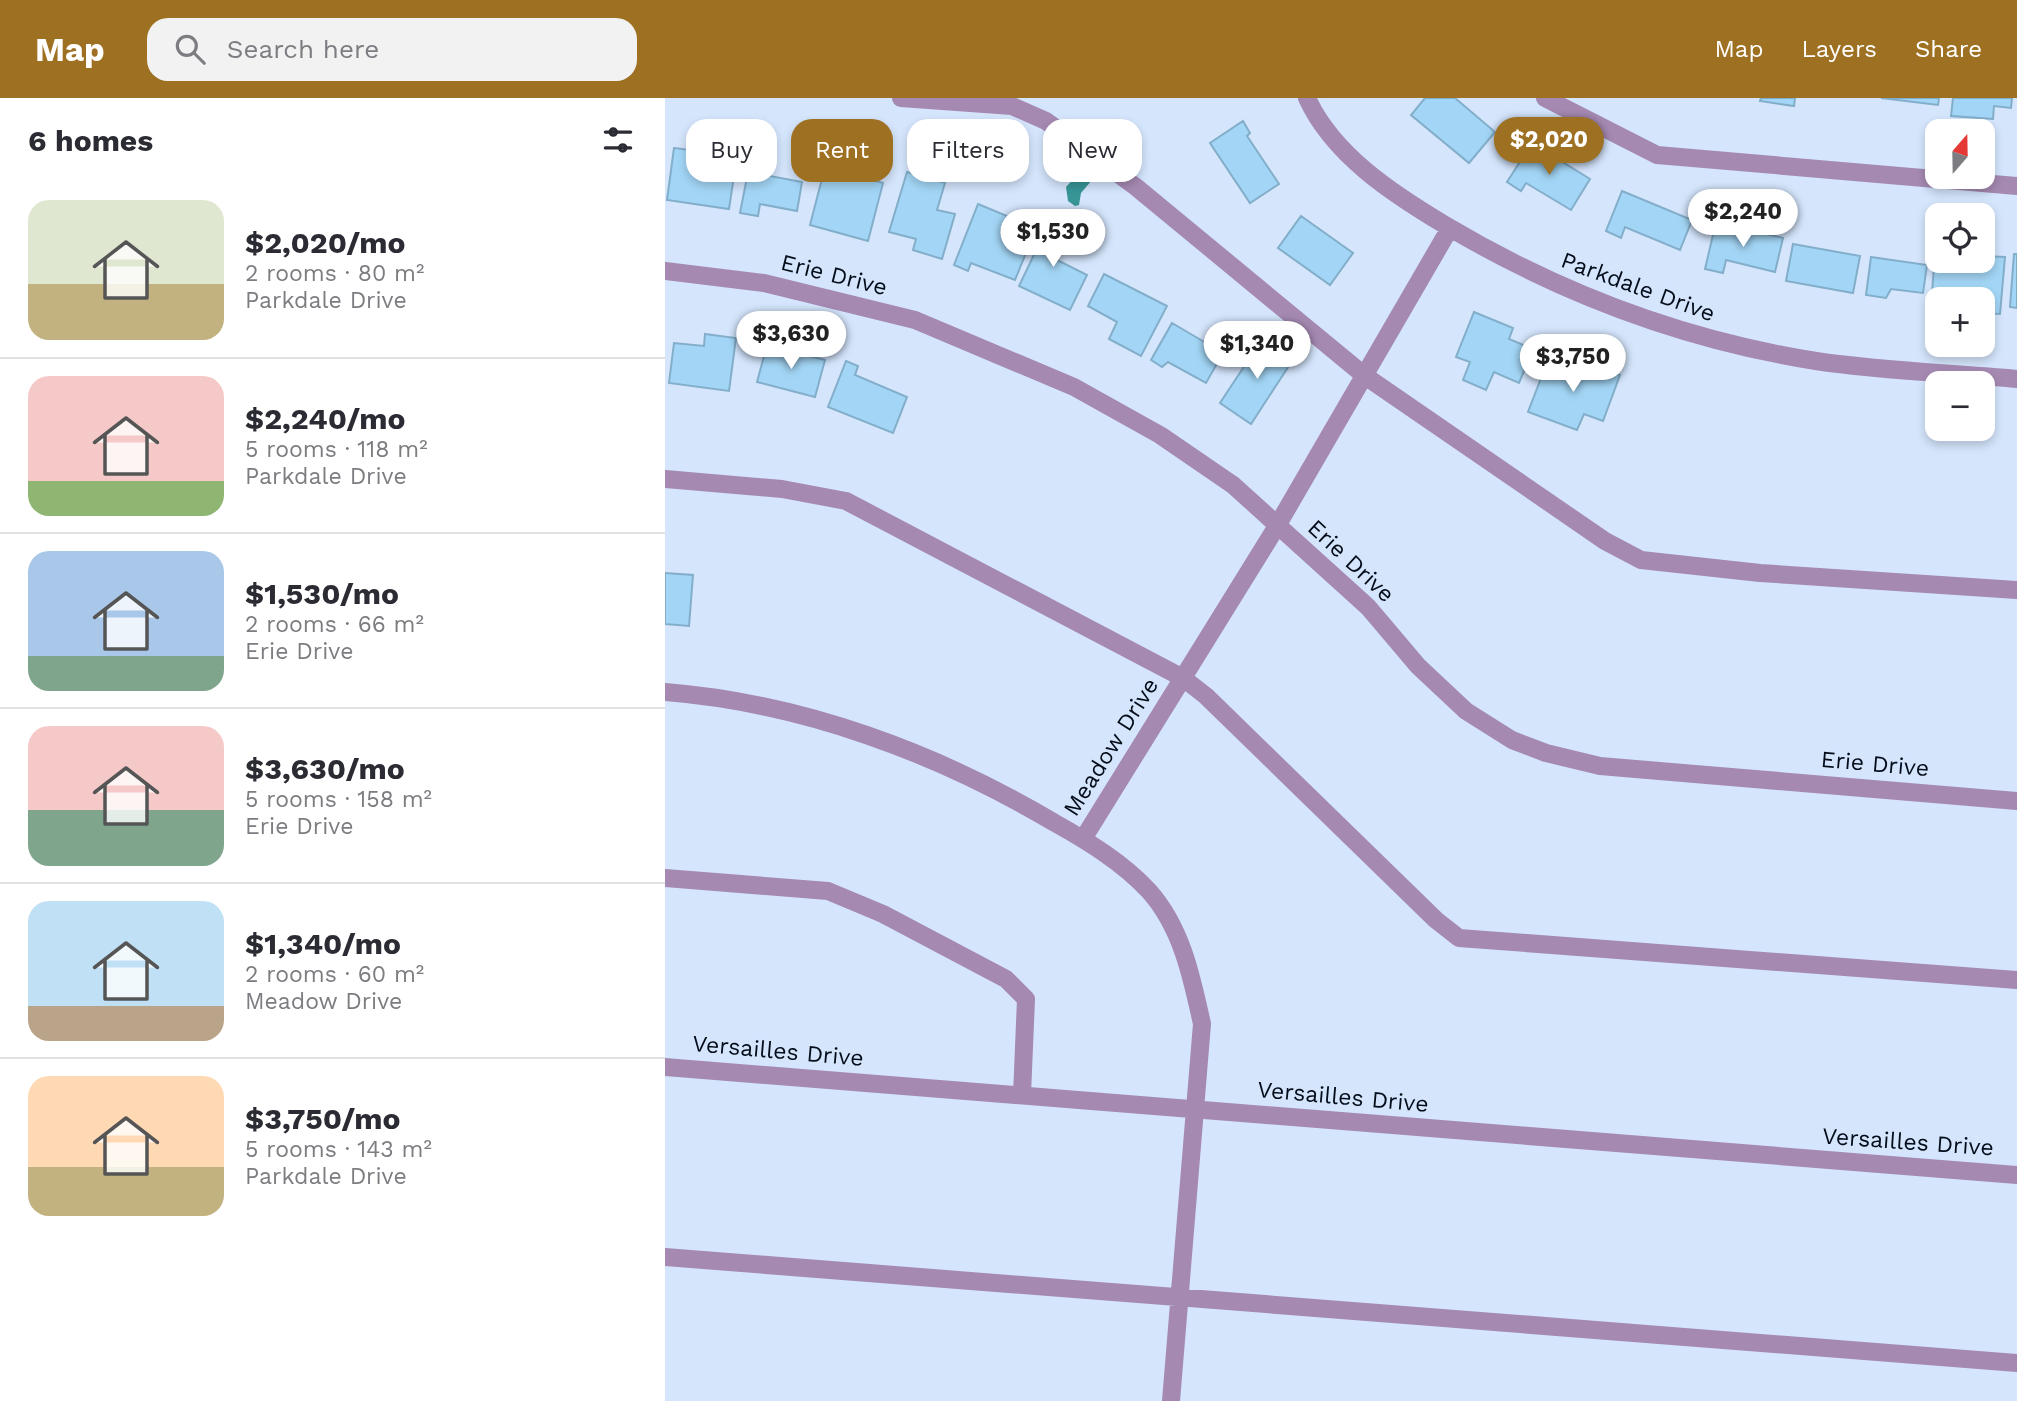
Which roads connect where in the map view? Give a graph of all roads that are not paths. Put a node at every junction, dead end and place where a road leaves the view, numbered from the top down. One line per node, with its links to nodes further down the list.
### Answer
1 (901, 98): 7 (street)
2 (1307, 98): 5 (street, Parkdale Drive)
3 (1545, 98): 4 (street)
4 (2017, 186)
5 (1450, 228): 7 (street, Meadow Drive); 8 (street, Parkdale Drive)
6 (665, 271): 10 (street, Erie Drive)
7 (1364, 376): 10 (street, Meadow Drive); 11 (street)
8 (2017, 379)
9 (665, 479): 12 (street)
10 (1277, 526): 12 (street, Meadow Drive); 14 (street, Erie Drive)
11 (2017, 590)
12 (1183, 678): 15 (street, Meadow Drive); 17 (street)
13 (665, 692): 15 (street)
14 (2017, 801)
15 (1083, 839): 20 (street, Meadow Drive)
16 (665, 878): 19 (street)
17 (2017, 980)
18 (665, 1067): 19 (street, Versailles Drive)
19 (1022, 1095): 20 (street, Versailles Drive)
20 (1195, 1109): 21 (street, Versailles Drive); 23 (street, Meadow Drive)
21 (2017, 1175)
22 (665, 1257): 23 (street)
23 (1179, 1295): 24 (street); 25 (street, Meadow Drive)
24 (2017, 1363)
25 (1171, 1401)

